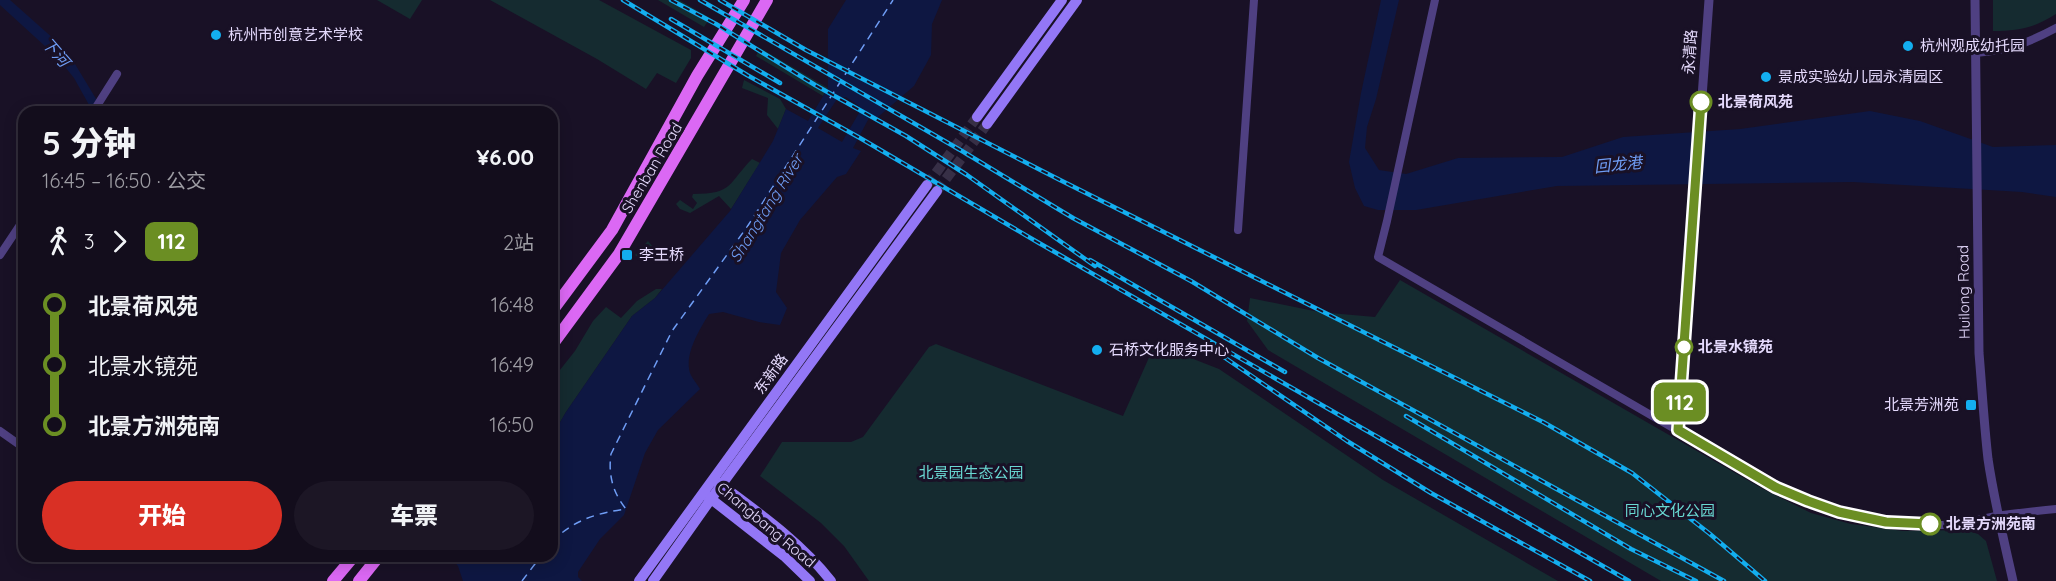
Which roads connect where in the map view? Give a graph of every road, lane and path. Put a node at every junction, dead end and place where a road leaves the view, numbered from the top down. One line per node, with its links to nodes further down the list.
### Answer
1 (744, 0): 19 (main road, Shenban Road)
2 (767, 0): 20 (main road, Shenban Road)
3 (1062, 0): 13 (main road)
4 (1077, 0): 14 (main road)
5 (1254, 0): 17 (street)
6 (1435, 0): 21 (street)
7 (1709, 0): 21 (street, 永清路)
8 (1975, 0): 10 (street, Huilong Road)
9 (2056, 28): 10 (street)
10 (1975, 53): 27 (street, Huilong Road)
11 (117, 74): 12 (street)
12 (97, 106)
13 (977, 117)
14 (987, 124)
15 (932, 188): 24 (main road, 东新路)
16 (18, 228): 18 (street)
17 (1238, 230)
18 (0, 255)
19 (558, 303)
20 (558, 337)
21 (1678, 430): 27 (street)
22 (0, 431): 23 (street)
23 (18, 444)
24 (717, 482): 25 (main road, 东新路); 35 (main road, Changbang Road)
25 (707, 496): 32 (main road, 东新路); 33 (main road, 东新路); 34 (main road, Changbang Road)
26 (2056, 509): 27 (street)
27 (1998, 516): 36 (street, Huilong Road)
28 (349, 562): 30 (main road)
29 (374, 562): 31 (main road)
30 (333, 581)
31 (359, 581)
32 (639, 581)
33 (653, 581)
34 (810, 581)
35 (831, 581)
36 (2013, 581)

